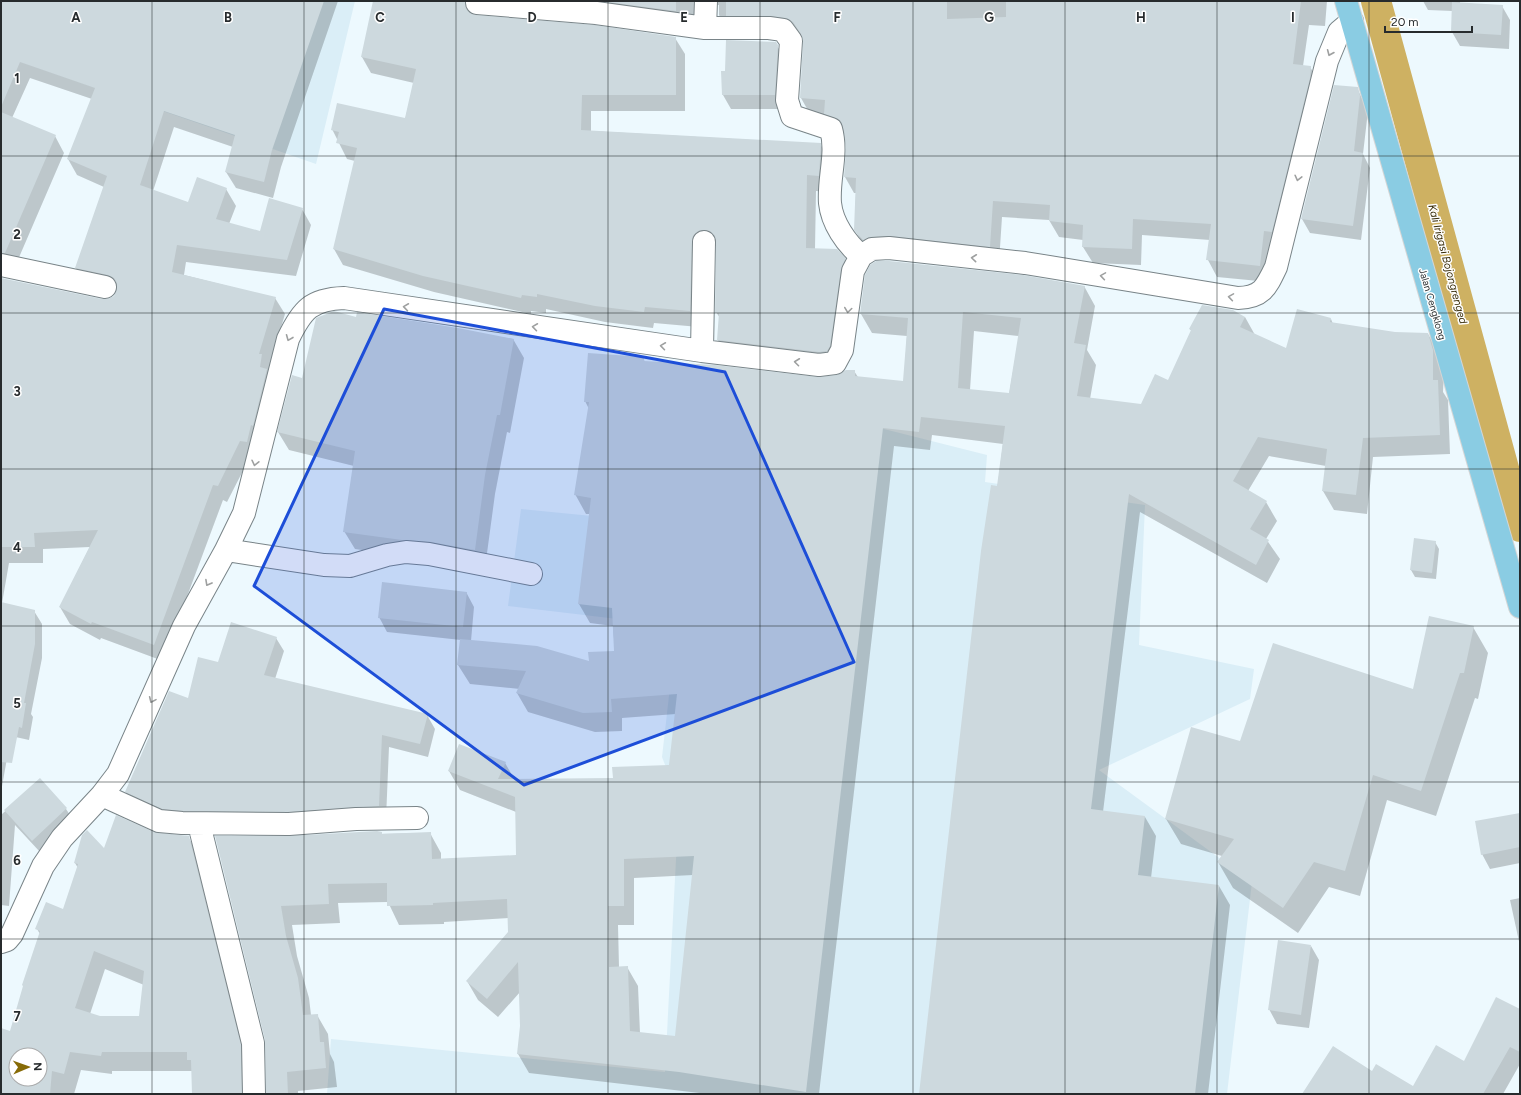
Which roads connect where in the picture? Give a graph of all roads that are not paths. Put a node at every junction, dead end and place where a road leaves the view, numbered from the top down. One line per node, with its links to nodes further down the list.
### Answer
1 (706, 1): 4 (street)
2 (478, 2): 4 (street)
3 (1349, 11): 6 (street, one-way to 6); 12 (main road, Jalan Cengklong)
4 (705, 28): 6 (street)
5 (704, 242): 9 (street)
6 (861, 256): 9 (street, one-way to 9)
7 (1, 265): 8 (street)
8 (105, 287)
9 (702, 351): 10 (street, one-way to 10)
10 (226, 550): 11 (street); 13 (street, one-way to 13)
11 (531, 574)
12 (1520, 606)
13 (102, 795): 15 (street); 16 (street)
14 (417, 818): 15 (street)
15 (199, 824): 17 (street)
16 (1, 942)
17 (254, 1094)

